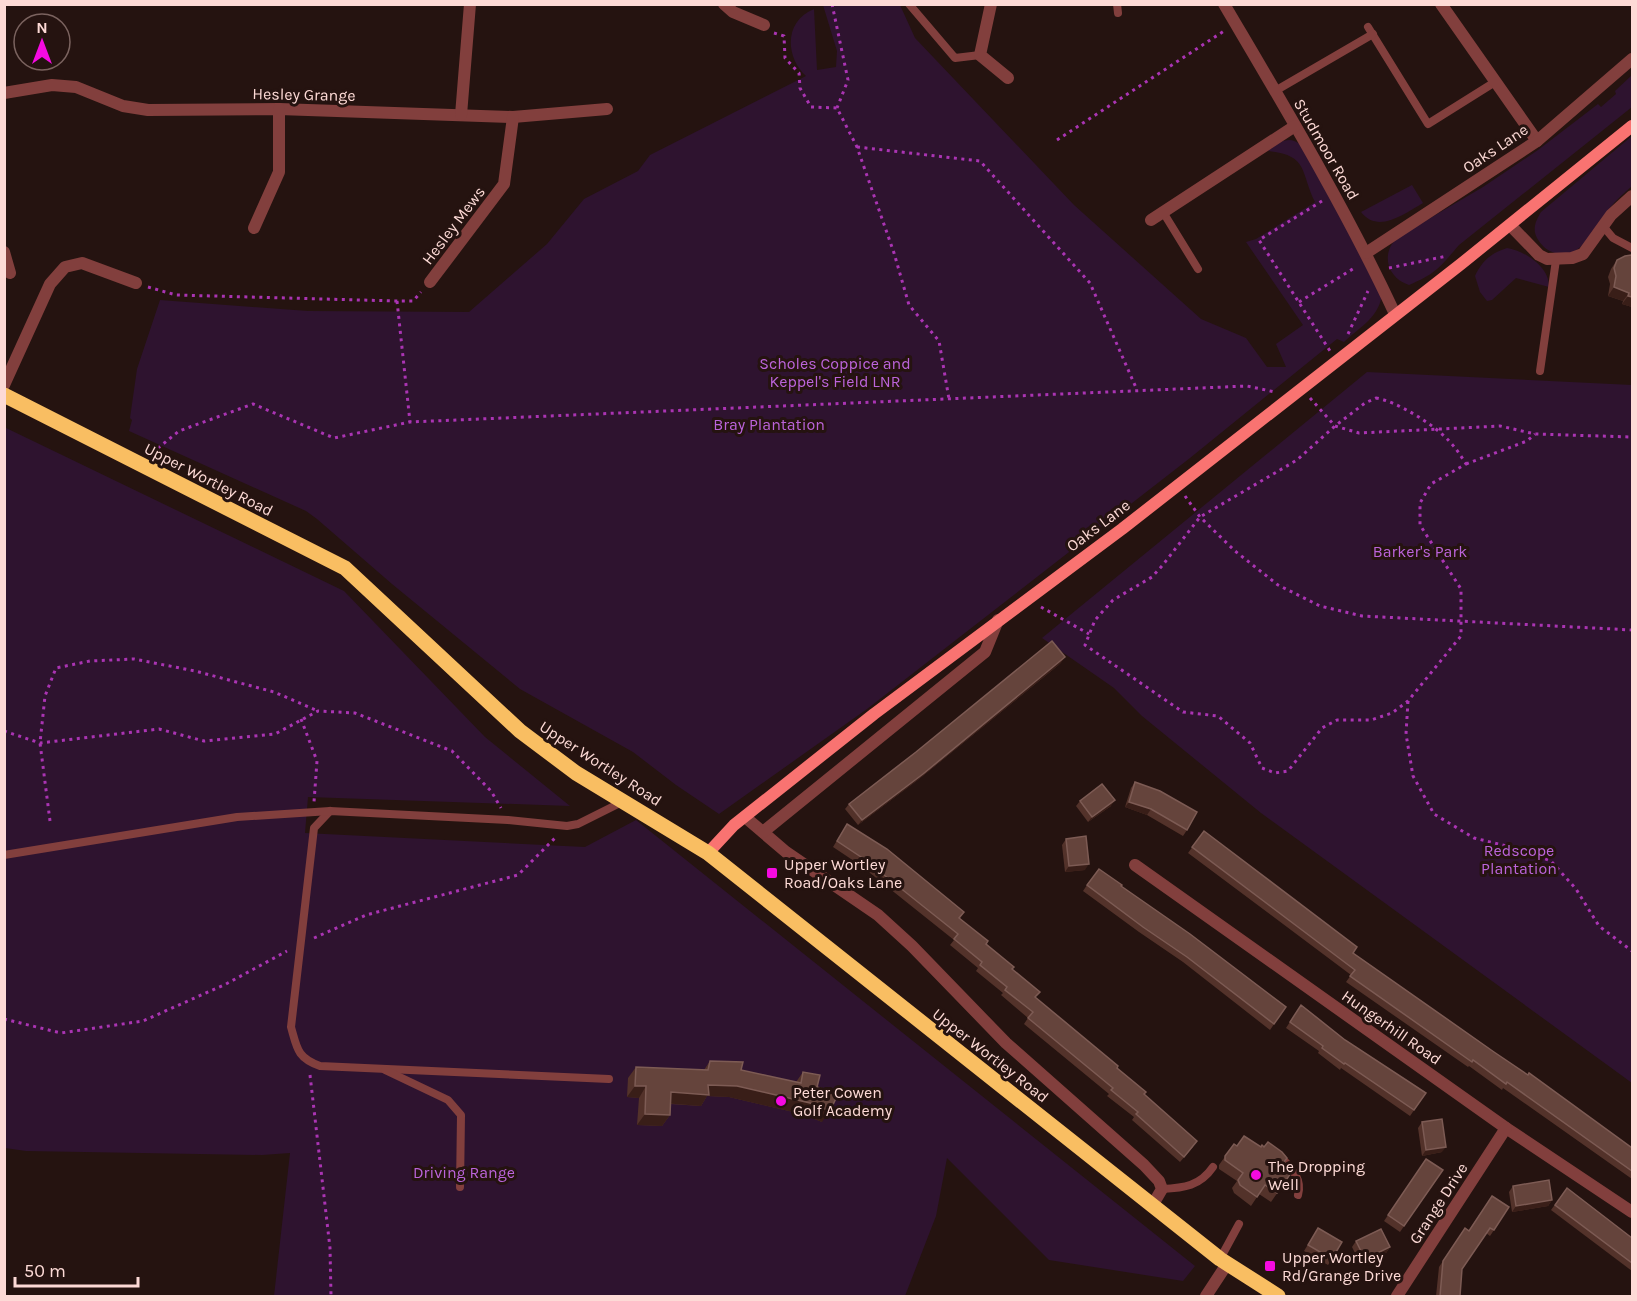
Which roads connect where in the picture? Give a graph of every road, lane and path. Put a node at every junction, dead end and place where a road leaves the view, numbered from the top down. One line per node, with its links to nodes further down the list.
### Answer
1 (470, 4): 19 (street)
2 (724, 4): 9 (street)
3 (832, 4): 17 (path)
4 (909, 4): 10 (lane)
5 (992, 4): 10 (street)
6 (1224, 4): 8 (street, Studmoor Road)
7 (1441, 4): 13 (street)
8 (1235, 24): 14 (street, Studmoor Road); 23 (path)
9 (764, 25): 17 (path)
10 (980, 55): 12 (street)
11 (1632, 59): 24 (street, Oaks Lane)
12 (1008, 78)
13 (1495, 82): 14 (lane); 24 (street)
14 (1275, 91): 21 (street, Studmoor Road)
15 (4, 93): 16 (street, Hesley Grange)
16 (279, 108): 19 (street, Hesley Grange); 32 (street)
17 (837, 108): 25 (path)
18 (607, 109): 20 (street, Hesley Grange)
19 (461, 115): 20 (street, Hesley Grange)
20 (513, 117): 41 (street, Hesley Mews)
21 (1295, 126): 26 (street, Studmoor Road); 28 (street)
22 (1632, 126): 30 (street, Oaks Lane)
23 (1058, 140)
24 (1537, 141): 35 (street, Oaks Lane)
25 (857, 147): 50 (path); 53 (path)
26 (1334, 194): 35 (street, Studmoor Road); 44 (path)
27 (1632, 196): 31 (street)
28 (1163, 212): 29 (street); 38 (lane)
29 (1151, 220)
30 (1510, 225): 36 (street); 37 (street, Oaks Lane)
31 (1603, 226): 33 (lane); 36 (street)
32 (254, 228)
33 (1632, 248)
34 (4, 252): 39 (street)
35 (1368, 256): 40 (street, Studmoor Road); 44 (path)
36 (1556, 260): 47 (lane)
37 (1461, 264): 40 (path); 45 (street, Oaks Lane)
38 (1198, 269)
39 (10, 273)
40 (1376, 274): 45 (street, Studmoor Road); 46 (path)
41 (430, 282): 43 (path)
42 (136, 283): 43 (path); 48 (street)
43 (397, 301): 54 (path)
44 (1299, 303): 46 (path)
45 (1395, 314): 46 (street, Oaks Lane)
46 (1336, 361): 49 (street, Oaks Lane)
47 (1540, 370)
48 (4, 385)
49 (1302, 388): 52 (street, Oaks Lane); 55 (path)
50 (1137, 390): 52 (path); 53 (path)
51 (4, 395): 59 (main road, Upper Wortley Road)
52 (1291, 396): 61 (street, Oaks Lane)
53 (949, 399): 54 (path)
54 (410, 422): 59 (path)
55 (1335, 426): 56 (path); 56 (path); 62 (path)
56 (1436, 429): 57 (path); 60 (path)
57 (1535, 434): 58 (path); 60 (path)
58 (1632, 437)
59 (139, 463): 73 (main road, Upper Wortley Road)
60 (1466, 464): 65 (path)
61 (1178, 486): 62 (path); 63 (street, Oaks Lane)
62 (1200, 516): 65 (path); 67 (path)
63 (1028, 598): 64 (street, Oaks Lane); 67 (path)
64 (998, 620): 76 (street, Oaks Lane); 79 (street)
65 (1461, 621): 66 (path); 68 (path)
66 (1632, 630)
67 (1089, 634): 68 (path)
68 (1408, 701): 83 (path)
69 (318, 711): 70 (path); 72 (path); 77 (path)
70 (301, 719): 72 (path); 75 (path)
71 (4, 730): 72 (path)
72 (40, 743): 78 (path)
73 (624, 801): 77 (lane); 80 (main road, Upper Wortley Road)
74 (330, 812): 75 (lane); 77 (lane); 84 (lane)
75 (313, 813): 81 (lane)
76 (745, 817): 79 (street, Upper Wortley Road); 80 (street, Oaks Lane)
77 (508, 820)
78 (50, 821)
79 (763, 832): 91 (street, Upper Wortley Road)
80 (708, 853): 93 (main road, Upper Wortley Road)
81 (4, 855)
82 (1135, 865): 87 (street, Hungerhill Road)
83 (1632, 951)
84 (308, 1061): 85 (lane); 97 (path)
85 (382, 1069): 86 (lane); 90 (lane)
86 (609, 1079)
87 (1506, 1128): 94 (street, Hungerhill Road); 100 (street, Grange Drive)
88 (1274, 1148): 92 (lane)
89 (1213, 1167): 91 (lane)
90 (459, 1187)
91 (1162, 1189): 93 (street)
92 (1298, 1195)
93 (1152, 1206): 96 (main road, Upper Wortley Road)
94 (1632, 1212)
95 (1239, 1224): 96 (lane)
96 (1223, 1262): 98 (street); 99 (main road, Upper Wortley Road)
97 (332, 1296)
98 (1206, 1296)
99 (1278, 1296)
100 (1397, 1296)

